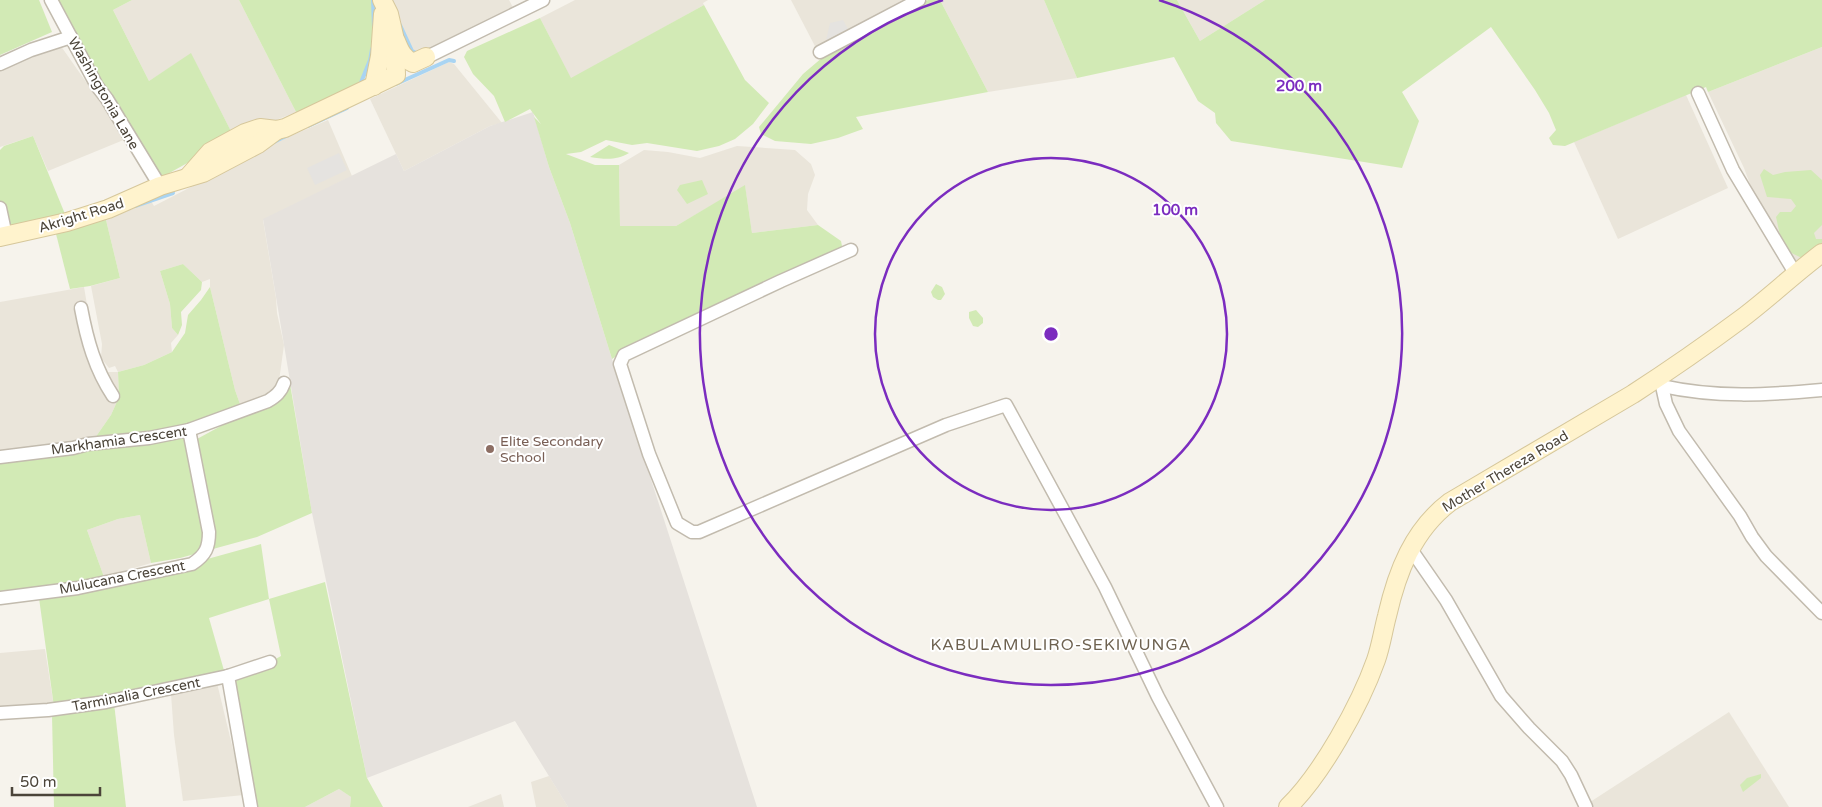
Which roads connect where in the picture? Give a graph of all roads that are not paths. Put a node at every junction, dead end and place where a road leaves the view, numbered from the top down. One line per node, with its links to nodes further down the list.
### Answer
1 (50, 0): 5 (street, Washingtonia Lane)
2 (543, 0): 8 (street)
3 (919, 0): 7 (street)
4 (383, 3): 6 (street); 11 (street)
5 (71, 36): 9 (street); 13 (street, Washingtonia Lane)
6 (395, 40): 8 (street); 10 (street)
7 (820, 52)
8 (426, 57): 10 (street)
9 (0, 64)
10 (396, 76): 11 (street, Akright Road)
11 (374, 86): 13 (street, Akright Road)
12 (1698, 93): 18 (street)
13 (160, 186): 15 (street, Akright Road)
14 (0, 208): 15 (street)
15 (3, 236)
16 (851, 250): 33 (street)
17 (1822, 253): 18 (street, Mother Thereza Road)
18 (1795, 274): 20 (street, Mother Thereza Road)
19 (81, 308): 23 (street)
20 (1660, 382): 22 (street); 26 (street, Mother Thereza Road); 28 (street)
21 (284, 383): 24 (street, Markhamia Crescent)
22 (1822, 390)
23 (113, 396)
24 (189, 430): 25 (street, Markhamia Crescent); 27 (street, Mulucana Crescent)
25 (0, 457)
26 (1410, 548): 34 (street, Mother Thereza Road); 35 (street)
27 (0, 598)
28 (1822, 613)
29 (270, 662): 30 (street, Tarminalia Crescent)
30 (228, 676): 31 (street, Tarminalia Crescent); 32 (street)
31 (0, 713)
32 (251, 807)
33 (1217, 807)
34 (1288, 807)
35 (1586, 807)

